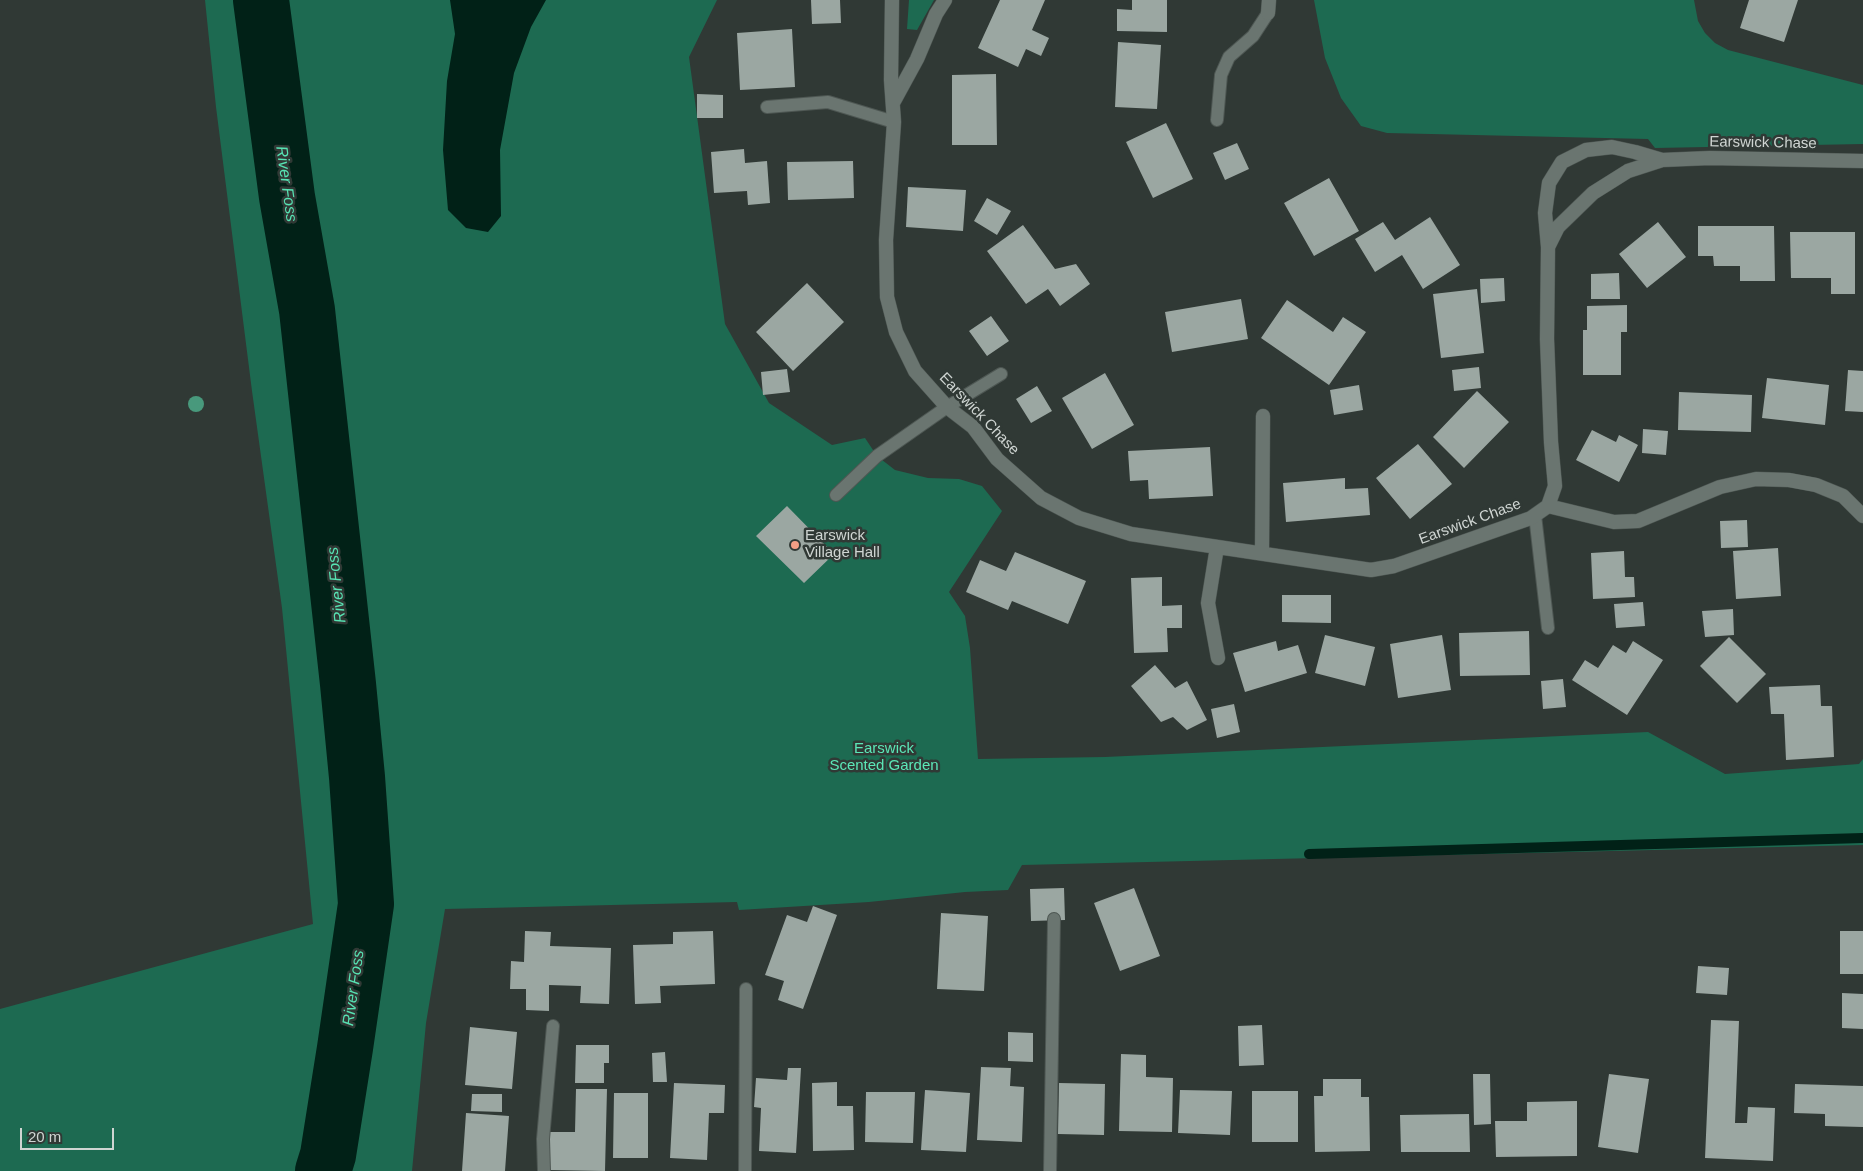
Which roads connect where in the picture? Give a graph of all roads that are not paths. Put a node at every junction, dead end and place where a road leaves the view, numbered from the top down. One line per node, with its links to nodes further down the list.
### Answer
1 (892, 0): 4 (street, Earswick Chase)
2 (945, 0): 4 (street)
3 (1269, 7): 6 (lane)
4 (893, 104): 7 (street, Earswick Chase)
5 (767, 107): 7 (lane)
6 (1216, 120)
7 (894, 122): 12 (street, Earswick Chase)
8 (1662, 160): 9 (street, Earswick Chase); 10 (street, Earswick Chase); 10 (street, Earswick Chase)
9 (1863, 161)
10 (1548, 247): 15 (street, Earswick Chase)
11 (1001, 374): 12 (lane)
12 (947, 408): 14 (lane); 18 (street, Earswick Chase)
13 (1263, 416): 19 (street)
14 (836, 495)
15 (1548, 506): 16 (street, Earswick Chase); 17 (street)
16 (1535, 515): 19 (street, Earswick Chase); 20 (lane)
17 (1863, 516)
18 (1217, 547): 19 (street, Earswick Chase); 21 (street)
19 (1262, 553)
20 (1548, 628)
21 (1218, 658)
22 (1054, 919): 27 (lane)
23 (746, 989): 26 (lane)
24 (553, 1026): 25 (lane)
25 (544, 1171)
26 (745, 1171)
27 (1050, 1171)

